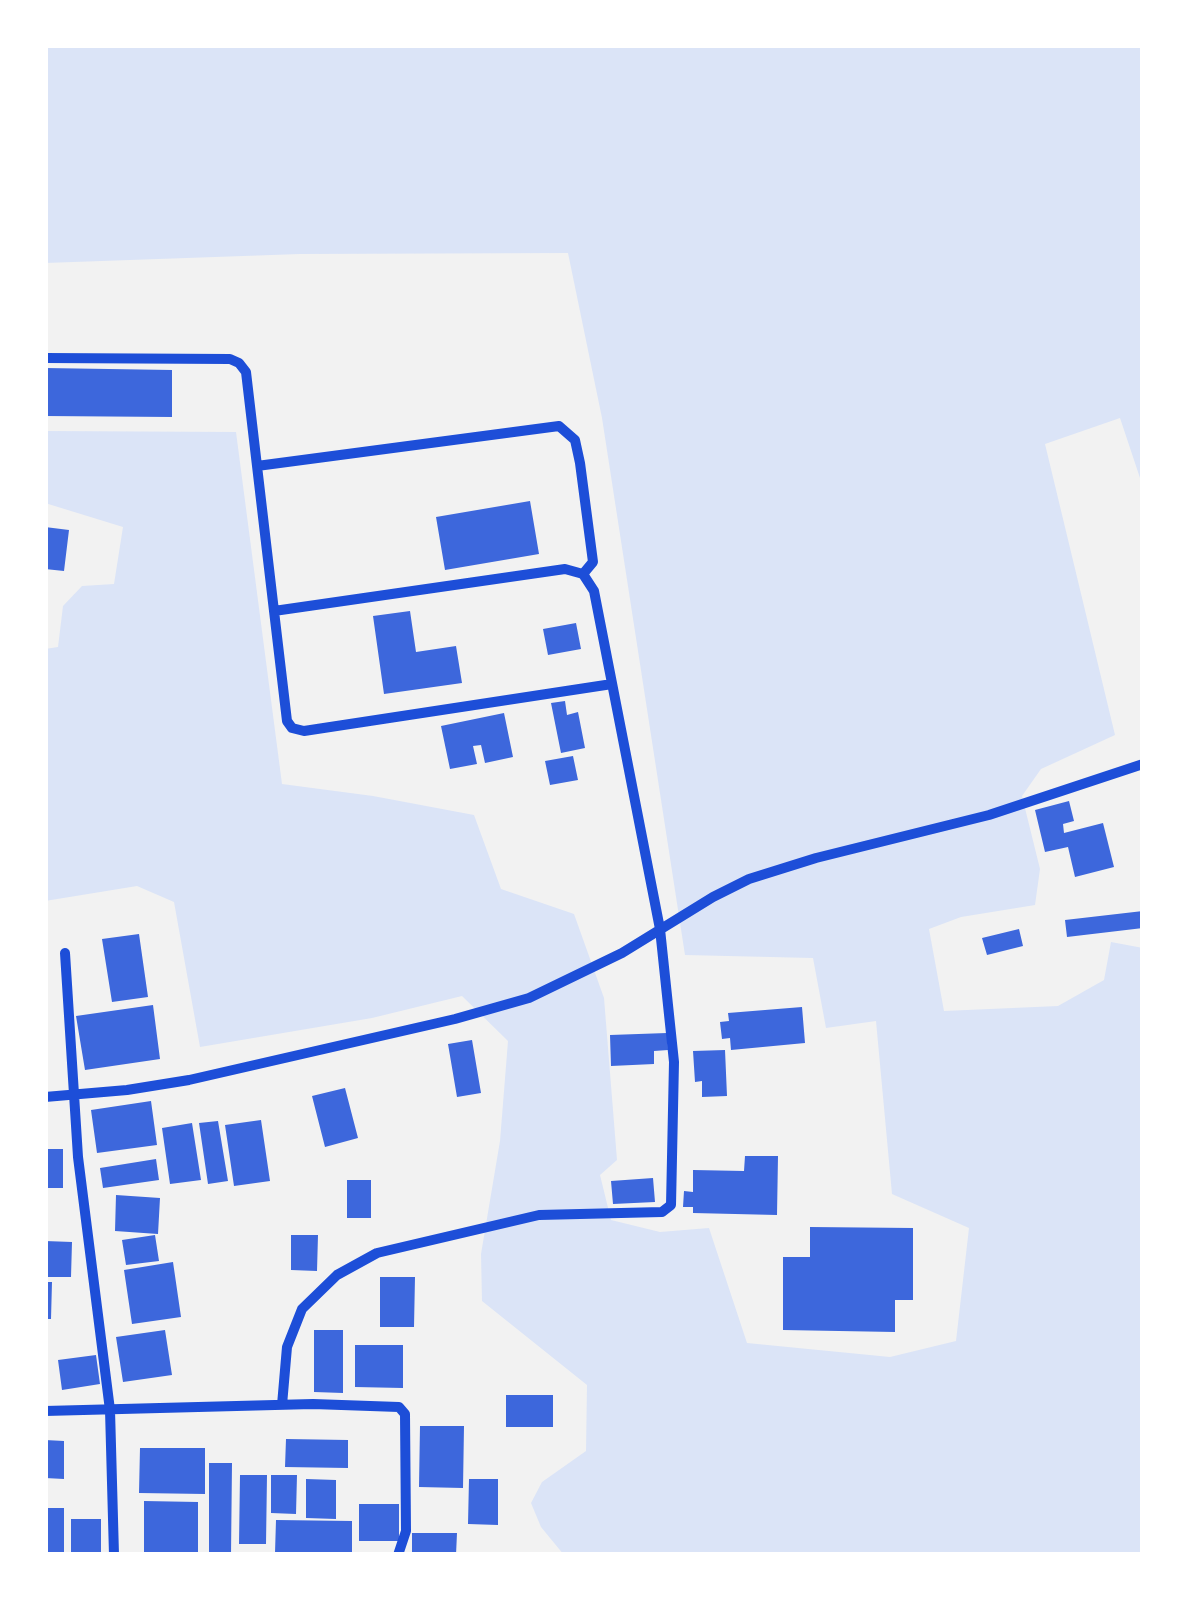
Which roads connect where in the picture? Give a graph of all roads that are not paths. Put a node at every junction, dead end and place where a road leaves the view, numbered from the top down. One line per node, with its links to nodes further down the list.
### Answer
1 (45, 358): 2 (street)
2 (257, 466): 3 (street); 4 (street)
3 (584, 574): 4 (street); 5 (street)
4 (274, 611): 5 (street)
5 (612, 684): 7 (street)
6 (1143, 764): 7 (street)
7 (660, 929): 9 (street); 11 (street)
8 (65, 953): 9 (street)
9 (72, 1095): 10 (street); 12 (street)
10 (45, 1097)
11 (282, 1405): 12 (street); 15 (street)
12 (110, 1410): 13 (street); 14 (street)
13 (45, 1411)
14 (114, 1555)
15 (398, 1555)

